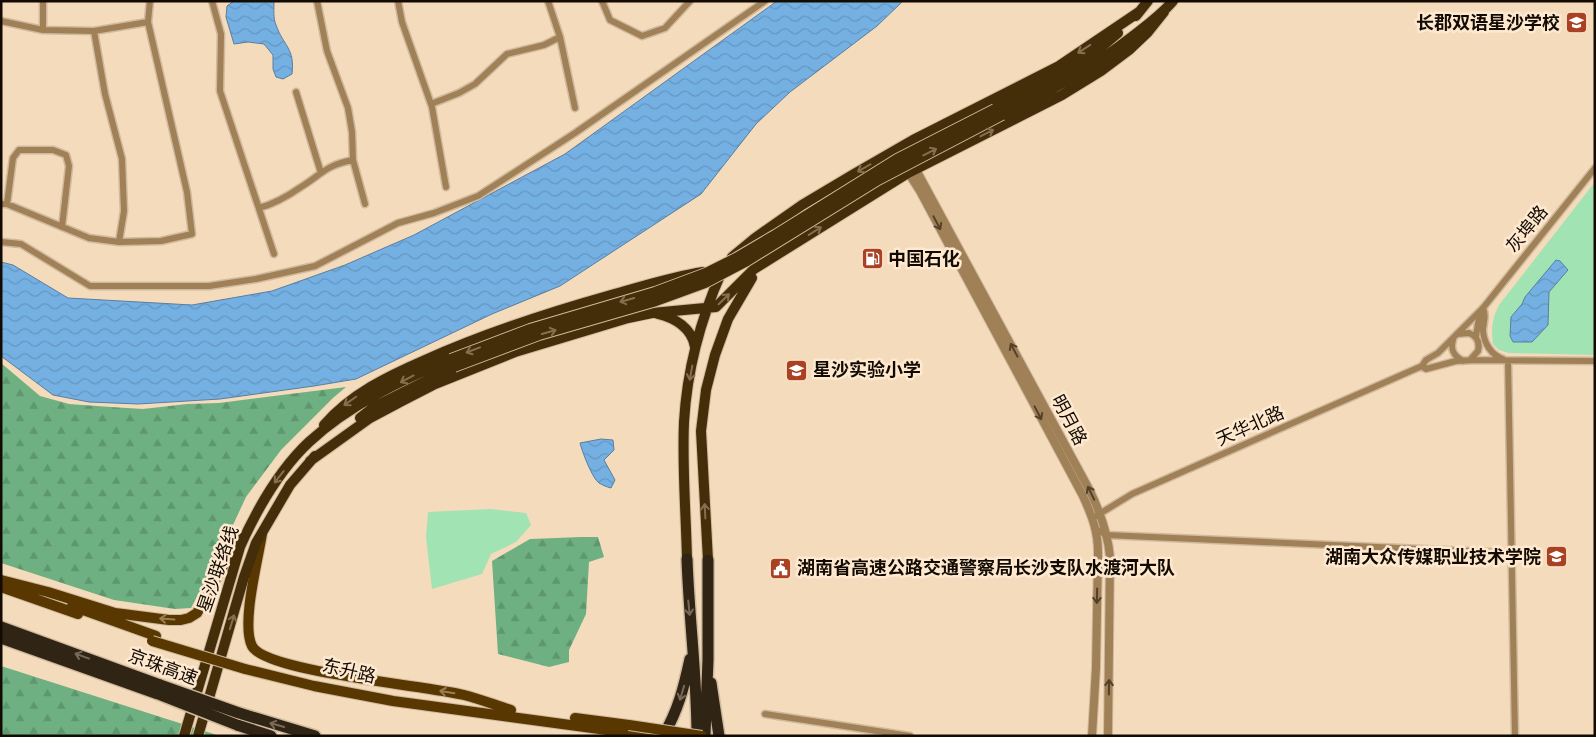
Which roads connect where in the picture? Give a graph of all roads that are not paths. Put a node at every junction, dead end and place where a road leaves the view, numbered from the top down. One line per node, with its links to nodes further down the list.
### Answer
1 (44, 1): 16 (street)
2 (150, 1): 15 (street)
3 (212, 1): 31 (street)
4 (317, 1): 24 (street)
5 (398, 1): 20 (street)
6 (548, 1): 18 (street)
7 (602, 1): 8 (street)
8 (690, 1)
9 (765, 1): 33 (street)
10 (1148, 1): 12 (highway)
11 (1173, 1): 13 (highway)
12 (1139, 12): 22 (highway); 23 (highway, one-way to 23)
13 (1164, 12): 22 (highway); 26 (highway, one-way to 13)
14 (1, 21): 16 (street)
15 (148, 22): 17 (street); 34 (street)
16 (43, 30): 17 (street)
17 (94, 31): 34 (street)
18 (560, 37): 20 (street); 21 (street)
19 (296, 92): 27 (street)
20 (431, 104): 28 (street)
21 (575, 108)
22 (998, 112): 49 (highway, bridge)
23 (899, 148): 26 (street, 明月路); 37 (highway, one-way to 37)
24 (353, 160): 27 (street); 30 (street)
25 (1595, 168): 38 (street, 灰埠路)
26 (912, 171): 36 (highway, one-way to 26); 53 (street, 明月路, one-way to 26); 54 (street, 明月路, one-way to 54)
27 (321, 172): 31 (street)
28 (446, 187)
29 (4, 204): 32 (street); 32 (street)
30 (365, 204)
31 (258, 208): 35 (street)
32 (62, 227): 34 (street)
33 (1, 242)
34 (119, 242)
35 (274, 254)
36 (774, 257): 39 (highway, one-way to 36); 61 (highway, one-way to 36)
37 (723, 268): 39 (highway); 51 (highway, one-way to 51)
38 (1483, 308): 41 (street, 灰埠路); 42 (street); 45 (street)
39 (707, 309): 40 (highway); 44 (highway)
40 (652, 313): 44 (highway); 52 (highway)
41 (1454, 337): 42 (street); 46 (street); 50 (street, 灰埠路)
42 (1476, 337): 43 (street)
43 (1479, 347): 45 (street); 46 (street)
44 (695, 348): 60 (highway, one-way to 60)
45 (1491, 351): 47 (street)
46 (1466, 361): 47 (street); 50 (street)
47 (1508, 361): 48 (street); 59 (street)
48 (1595, 361)
49 (452, 363): 51 (highway, 星沙联络线, one-way to 51); 52 (highway)
50 (1422, 366): 53 (street, 天华北路)
51 (308, 443): 55 (highway, 星沙联络线, one-way to 55)
52 (310, 461): 57 (highway)
53 (1100, 513): 54 (street, 天华北路); 58 (street, 明月路)
54 (1093, 518): 56 (street, 明月路)
55 (251, 523): 62 (main road, one-way to 62); 75 (highway, 星沙联络线)
56 (1096, 529): 58 (street); 85 (street, 明月路, one-way to 85)
57 (262, 534): 71 (main road, one-way to 57); 76 (highway, one-way to 57)
58 (1106, 535): 59 (street); 86 (street, 明月路, one-way to 58)
59 (1511, 554): 87 (street)
60 (687, 559): 67 (highway, one-way to 67)
61 (708, 560): 68 (highway)
62 (1, 581): 66 (main road, 东升路)
63 (1, 586): 66 (main road, 东升路)
64 (1, 627): 70 (highway, 京珠高速, one-way to 64)
65 (1, 638): 70 (highway, 京珠高速)
66 (154, 639): 69 (main road, 东升路, bridge)
67 (693, 648): 80 (highway, one-way to 80); 81 (highway)
68 (708, 660): 82 (highway); 83 (highway)
69 (246, 666): 71 (main road, 东升路); 74 (main road, 东升路)
70 (159, 690): 73 (highway, 京珠高速, bridge)
71 (511, 710): 74 (main road, 东升路)
72 (765, 714): 84 (street)
73 (238, 719): 77 (highway, 京珠高速); 78 (highway, 京珠高速, one-way to 73)
74 (628, 728): 79 (main road, 东升路); 82 (main road, 东升路, bridge)
75 (184, 736)
76 (198, 736)
77 (271, 736)
78 (315, 736)
79 (651, 736)
80 (663, 736)
81 (697, 736)
82 (704, 736)
83 (720, 736)
84 (910, 736)
85 (1092, 736)
86 (1108, 736)
87 (1515, 736)

